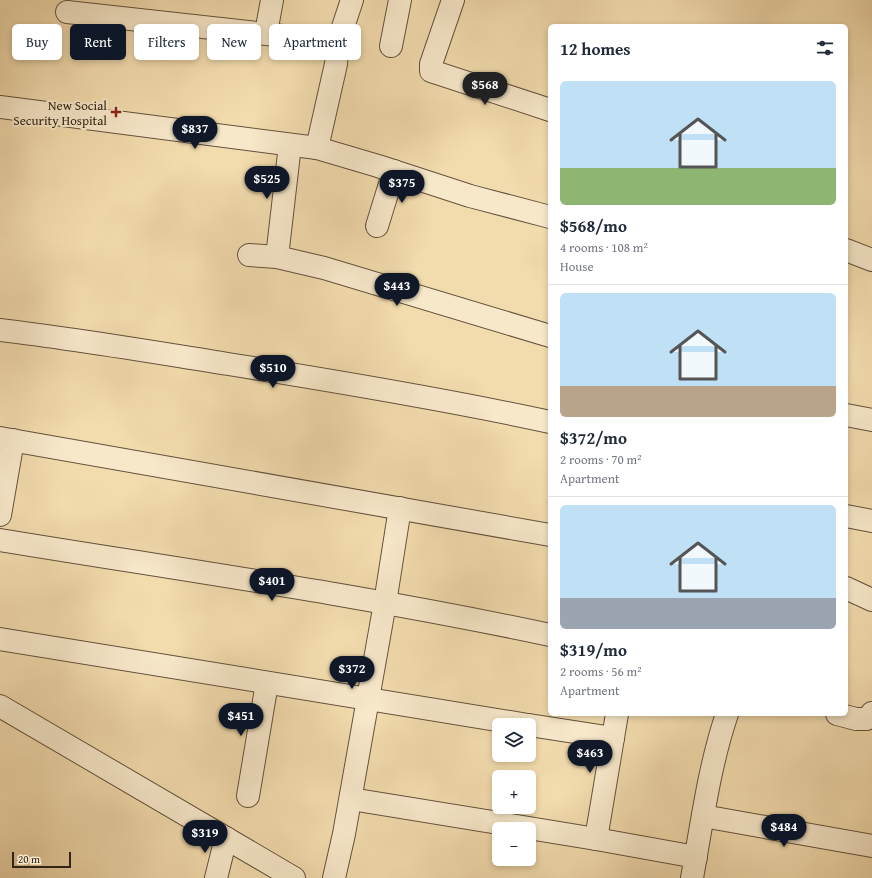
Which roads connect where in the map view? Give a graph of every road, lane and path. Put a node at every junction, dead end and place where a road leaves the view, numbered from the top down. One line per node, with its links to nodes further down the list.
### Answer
1 (272, 0): 8 (street)
2 (352, 0): 7 (street)
3 (453, 0): 13 (street)
4 (394, 1): 10 (street)
5 (122, 9): 6 (street); 8 (street)
6 (67, 12)
7 (344, 24)
8 (266, 33): 9 (street)
9 (269, 33)
10 (391, 46)
11 (336, 60): 15 (street)
12 (0, 107): 14 (street)
13 (548, 109)
14 (290, 145): 15 (street); 21 (street)
15 (317, 148): 16 (street)
16 (394, 171): 17 (street); 18 (street)
17 (548, 216)
18 (377, 226)
19 (848, 252): 22 (street)
20 (249, 255): 21 (street)
21 (278, 257): 24 (street)
22 (872, 260)
23 (0, 330): 27 (street)
24 (548, 335)
25 (848, 415): 26 (street)
26 (872, 420)
27 (548, 422)
28 (6, 439): 29 (street); 30 (street)
29 (400, 508): 33 (street); 37 (street)
30 (0, 515)
31 (848, 516): 32 (street)
32 (872, 521)
33 (548, 535)
34 (0, 540): 37 (street)
35 (848, 589): 36 (street)
36 (872, 600)
37 (385, 603): 38 (street); 41 (street)
38 (548, 636)
39 (0, 639): 40 (street)
40 (267, 683): 41 (street); 50 (street)
41 (368, 700): 47 (street); 51 (street)
42 (0, 706): 53 (street)
43 (872, 713): 46 (street)
44 (617, 716): 49 (street)
45 (726, 716): 52 (street)
46 (845, 716)
47 (492, 719)
48 (536, 726): 49 (street)
49 (613, 738): 54 (street)
50 (248, 796)
51 (351, 799): 54 (street); 59 (street)
52 (703, 816): 55 (street); 56 (street)
53 (226, 838): 57 (street); 58 (street)
54 (596, 839): 56 (street)
55 (872, 846)
56 (694, 868)
57 (216, 878)
58 (294, 878)
59 (334, 878)

